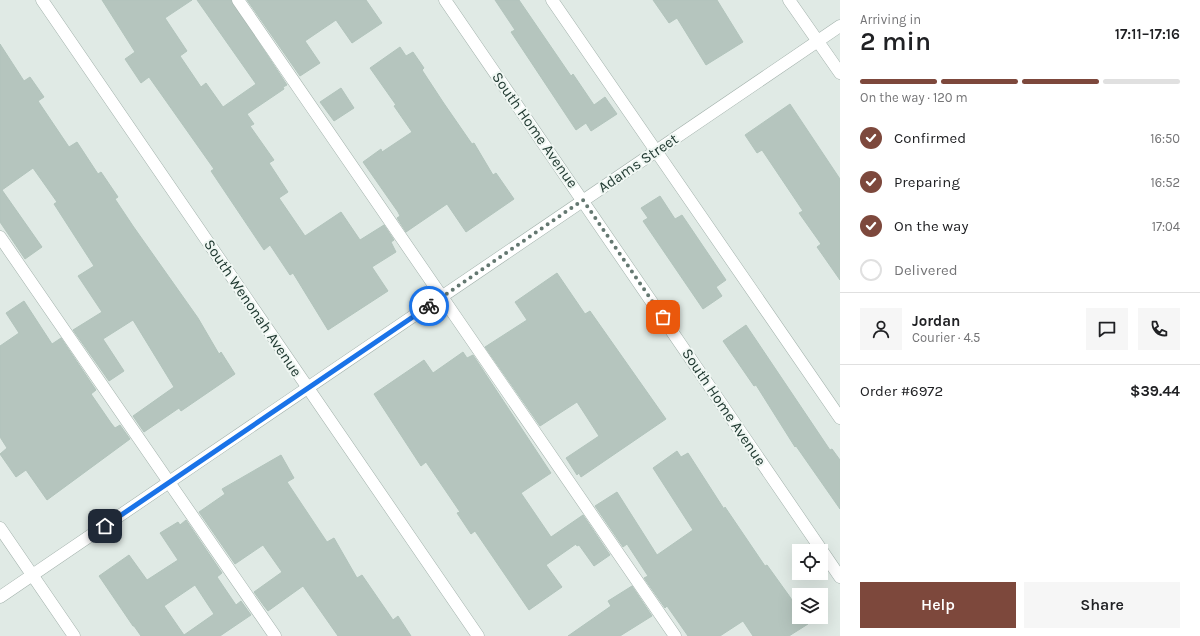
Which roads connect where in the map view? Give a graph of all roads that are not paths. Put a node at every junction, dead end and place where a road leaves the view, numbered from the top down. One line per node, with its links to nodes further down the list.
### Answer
1 (42, 0): 13 (street, South Wenonah Avenue)
2 (238, 0): 12 (street)
3 (445, 0): 10 (street, South Home Avenue)
4 (552, 0): 9 (street)
5 (789, 0): 7 (street)
6 (840, 26): 7 (street, Adams Street)
7 (818, 41): 8 (street); 9 (street, Adams Street)
8 (840, 73)
9 (656, 151): 10 (street, Adams Street); 14 (street)
10 (583, 200): 12 (street, Adams Street); 18 (street, South Home Avenue)
11 (0, 237): 15 (street)
12 (442, 297): 13 (street, Adams Street); 23 (street)
13 (307, 388): 15 (street, Adams Street); 22 (street, South Wenonah Avenue)
14 (840, 418)
15 (169, 482): 17 (street, Adams Street); 21 (street)
16 (0, 528): 17 (street)
17 (32, 575): 19 (street, Adams Street); 20 (street)
18 (840, 577)
19 (0, 597)
20 (74, 636)
21 (274, 636)
22 (478, 636)
23 (675, 636)

